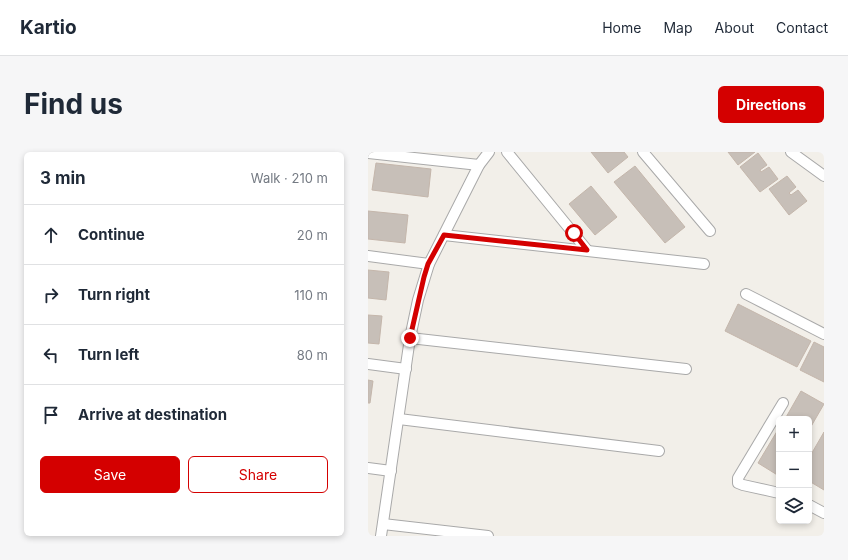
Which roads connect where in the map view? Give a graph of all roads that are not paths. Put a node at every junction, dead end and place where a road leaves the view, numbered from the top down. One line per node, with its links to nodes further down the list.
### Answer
1 (489, 152): 6 (street)
2 (508, 152): 10 (street)
3 (643, 152): 8 (street)
4 (791, 152): 7 (street)
5 (368, 153): 6 (street)
6 (479, 165): 9 (street)
7 (824, 176)
8 (710, 231)
9 (444, 235): 10 (street); 12 (street)
10 (587, 250): 13 (street)
11 (368, 256): 12 (street)
12 (428, 264): 16 (street)
13 (704, 264)
14 (746, 294): 15 (street)
15 (824, 334)
16 (410, 338): 18 (street); 19 (street)
17 (368, 364): 18 (street)
18 (406, 369): 21 (street)
19 (686, 369)
20 (783, 403): 25 (street)
21 (399, 420): 22 (street); 24 (street)
22 (659, 451)
23 (368, 468): 24 (street)
24 (391, 471): 28 (street)
25 (776, 492)
26 (812, 507): 27 (street)
27 (824, 513)
28 (383, 524): 29 (street); 30 (street)
29 (382, 536)
30 (488, 536)

